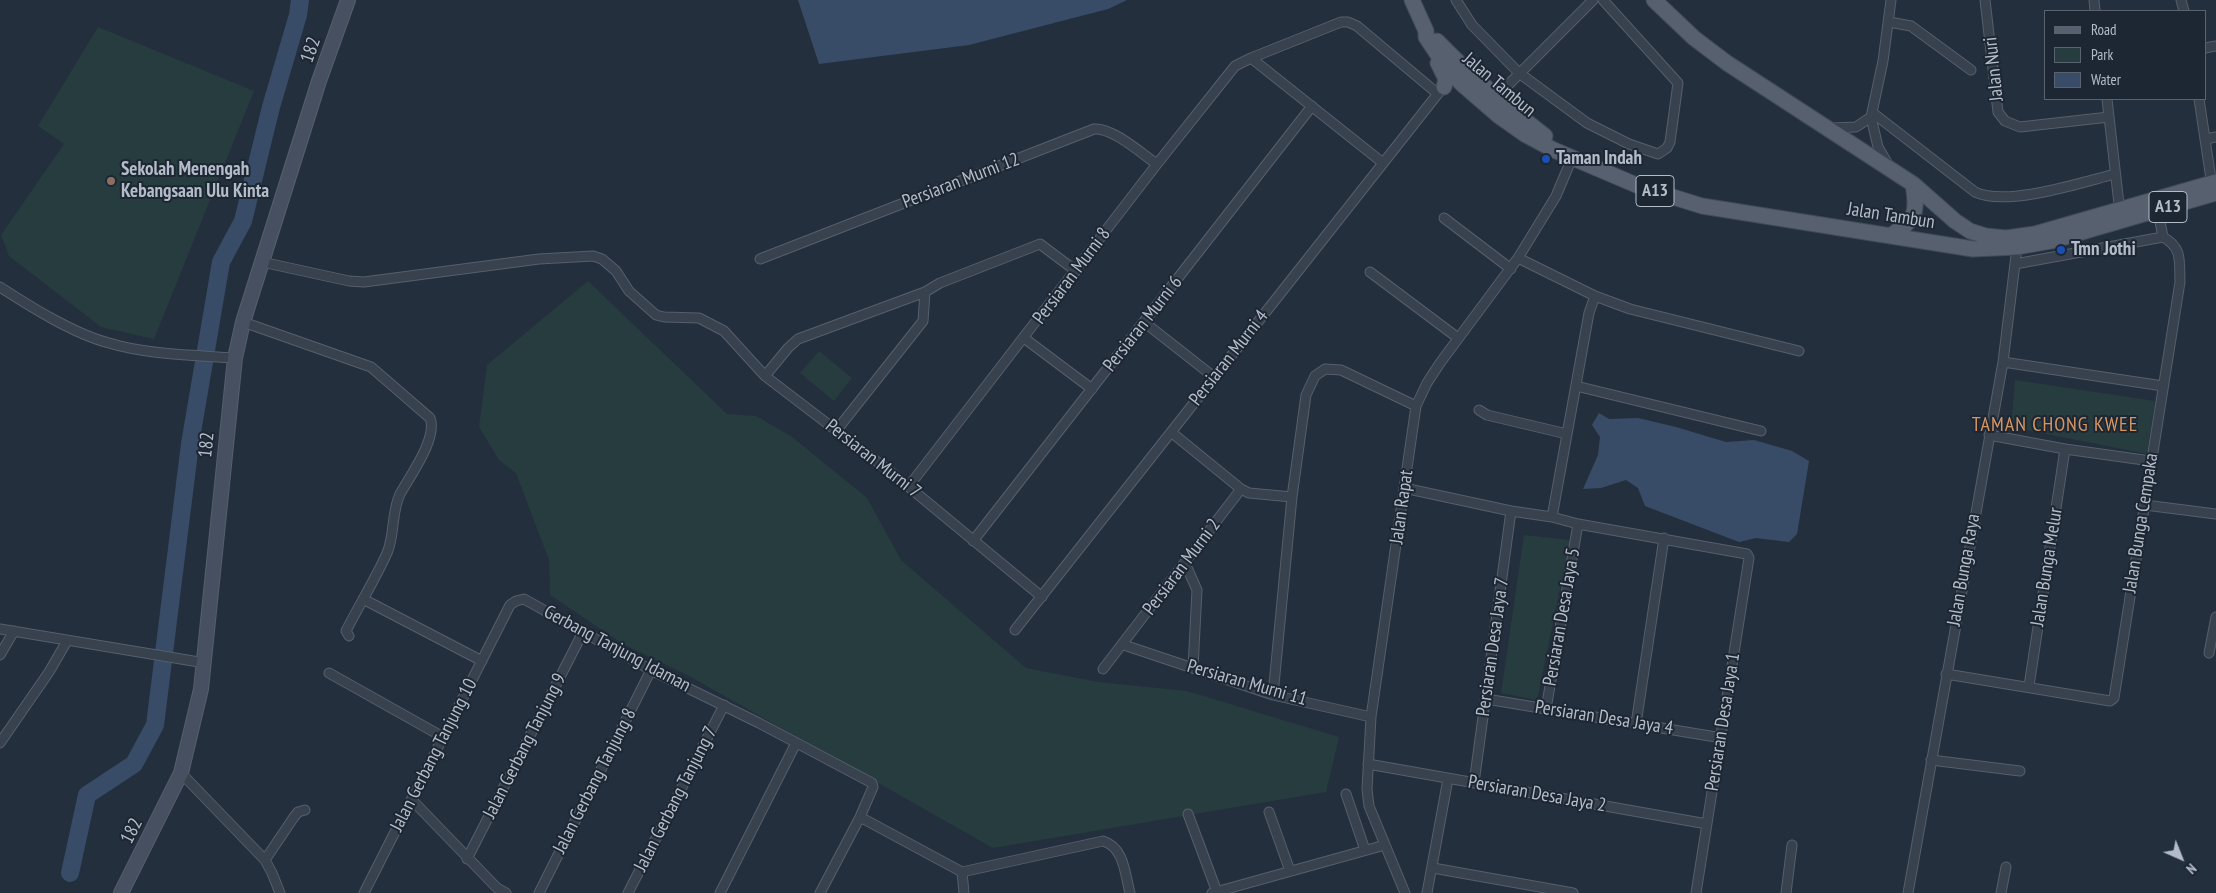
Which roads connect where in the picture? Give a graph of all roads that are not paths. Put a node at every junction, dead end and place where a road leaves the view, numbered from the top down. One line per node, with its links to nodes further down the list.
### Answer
1 (348, 0): 39 (street, 182)
2 (1412, 0): 10 (main road, Jalan Tambun / A13)
3 (1456, 0): 13 (street)
4 (1593, 0): 13 (street)
5 (1603, 0): 13 (street)
6 (1654, 0): 21 (main road, A13)
7 (1890, 0): 9 (street)
8 (1985, 0): 20 (street, Jalan Nuri)
9 (1889, 22): 12 (street); 19 (street)
10 (1427, 36): 14 (main road); 17 (main road, Jalan Tambun / A13)
11 (1251, 58): 14 (street); 18 (street); 26 (street, Persiaran Murni 8)
12 (1971, 70)
13 (1519, 73): 17 (street)
14 (1441, 90): 17 (main road); 25 (street, Persiaran Murni 4)
15 (2107, 100): 20 (street)
16 (2199, 100): 23 (street)
17 (1487, 101): 24 (main road, Jalan Tambun / A13)
18 (1312, 106): 25 (street); 48 (street, Persiaran Murni 6)
19 (1872, 115): 21 (street); 27 (street); 28 (street)
20 (2109, 117): 28 (street)
21 (1826, 128): 27 (main road, A13)
22 (2216, 138): 23 (street)
23 (2205, 139): 30 (street)
24 (1568, 155): 34 (main road, Jalan Tambun / A13); 38 (street, Jalan Rapat)
25 (1383, 163): 55 (street, Persiaran Murni 4)
26 (1157, 164): 37 (street, Persiaran Murni 12); 42 (street, Persiaran Murni 8)
27 (1893, 172): 29 (main road, A13)
28 (2115, 174): 32 (street)
29 (1913, 184): 32 (main road, Jalan Tambun / A13); 34 (main road)
30 (2214, 188): 31 (main road, Jalan Tambun / A13)
31 (2156, 205): 32 (main road, Jalan Tambun / A13); 35 (street)
32 (2120, 214): 36 (main road, Jalan Tambun / A13)
33 (1444, 218): 41 (street)
34 (1890, 236): 36 (main road, Jalan Tambun / A13)
35 (2163, 237): 40 (street); 57 (street, Jalan Bunga Cempaka)
36 (2017, 247): 40 (street, Jalan Bunga Raya)
37 (760, 258)
38 (1518, 258): 41 (street, Jalan Rapat); 46 (street)
39 (262, 262): 47 (street, 182); 54 (street, Persiaran Murni 7)
40 (2015, 264): 53 (street, Jalan Bunga Raya)
41 (1510, 269): 50 (street, Jalan Rapat)
42 (1076, 271): 45 (street); 49 (street, Persiaran Murni 8)
43 (1370, 272): 50 (street)
44 (0, 287): 52 (street)
45 (925, 292): 54 (street); 61 (street)
46 (1595, 296): 51 (street); 56 (street)
47 (243, 322): 52 (street, 182); 81 (street)
48 (1144, 322): 55 (street); 58 (street, Persiaran Murni 6)
49 (1024, 338): 58 (street); 68 (street, Persiaran Murni 8)
50 (1458, 338): 59 (street, Jalan Rapat)
51 (1798, 350)
52 (235, 358): 94 (street, 182)
53 (2002, 362): 57 (street); 65 (street, Jalan Bunga Raya)
54 (765, 376): 61 (street, Persiaran Murni 7)
55 (1214, 377): 63 (street, Persiaran Murni 4)
56 (1576, 386): 62 (street); 64 (street)
57 (2163, 386): 67 (street, Jalan Bunga Cempaka)
58 (1092, 389): 78 (street, Persiaran Murni 6)
59 (1416, 406): 69 (street, Jalan Rapat); 71 (street)
60 (1479, 410): 64 (street)
61 (836, 430): 68 (street, Persiaran Murni 7)
62 (1760, 431)
63 (1171, 432): 70 (street); 80 (street, Persiaran Murni 4)
64 (1567, 434): 75 (street)
65 (1989, 435): 66 (street); 99 (street, Jalan Bunga Raya)
66 (2065, 449): 67 (street); 100 (street, Jalan Bunga Melur)
67 (2150, 461): 72 (street, Jalan Bunga Cempaka)
68 (909, 486): 78 (street, Persiaran Murni 7)
69 (1404, 488): 73 (street); 105 (street, Jalan Rapat)
70 (1241, 489): 71 (street); 79 (street, Persiaran Murni 2)
71 (1292, 497): 101 (street)
72 (2144, 505): 74 (street); 100 (street, Jalan Bunga Cempaka)
73 (1511, 511): 75 (street); 102 (street, Persiaran Desa Jaya 7)
74 (2216, 514)
75 (1552, 517): 76 (street)
76 (1578, 524): 77 (street); 104 (street, Persiaran Desa Jaya 5)
77 (1664, 538): 106 (street); 108 (street, Persiaran Desa Jaya 1)
78 (973, 541): 80 (street, Persiaran Murni 7)
79 (1185, 562): 90 (street, Persiaran Murni 2); 95 (street)
80 (1042, 597): 85 (street, Persiaran Murni 4)
81 (363, 599): 88 (street); 93 (street, Jalan Gerbang Tanjung 10)
82 (510, 605): 87 (street, Gerbang Tanjung Idaman); 93 (street, Jalan Gerbang Tanjung 10)
83 (2216, 617): 91 (street)
84 (0, 629): 86 (street)
85 (1016, 630)
86 (14, 631): 89 (street); 92 (street)
87 (583, 632): 96 (street, Gerbang Tanjung Idaman); 127 (street, Jalan Gerbang Tanjung 9)
88 (349, 636)
89 (67, 641): 94 (street); 109 (street)
90 (1124, 645): 95 (street, Persiaran Murni 11); 97 (street, Persiaran Murni 2)
91 (2210, 652)
92 (0, 655)
93 (482, 661): 107 (street, Jalan Gerbang Tanjung 10)
94 (205, 664): 114 (street, 182)
95 (1194, 668): 101 (street, Persiaran Murni 11)
96 (651, 670): 103 (street, Gerbang Tanjung Idaman); 138 (street, Jalan Gerbang Tanjung 8)
97 (1103, 670)
98 (328, 673): 107 (street)
99 (1946, 674): 100 (street); 111 (street, Jalan Bunga Raya)
100 (2029, 686)
101 (1273, 694): 105 (street, Persiaran Murni 11)
102 (1486, 700): 104 (street, Persiaran Desa Jaya 4); 116 (street, Persiaran Desa Jaya 7)
103 (724, 705): 110 (street, Gerbang Tanjung Idaman); 139 (street, Jalan Gerbang Tanjung 7)
104 (1546, 709): 106 (street, Persiaran Desa Jaya 4)
105 (1371, 717): 112 (street, Jalan Rapat)
106 (1636, 724): 108 (street, Persiaran Desa Jaya 4)
107 (443, 737): 118 (street, Jalan Gerbang Tanjung 10)
108 (1722, 738): 123 (street, Persiaran Desa Jaya 1)
109 (0, 743)
110 (796, 743): 122 (street, Gerbang Tanjung Idaman); 140 (street)
111 (1932, 760): 113 (street); 149 (street, Jalan Bunga Raya)
112 (1368, 764): 115 (street, Persiaran Desa Jaya 2); 124 (street, Jalan Rapat)
113 (2020, 771)
114 (181, 773): 128 (street); 134 (street, 182)
115 (1448, 779): 116 (street, Persiaran Desa Jaya 2); 130 (street)
116 (1474, 783): 123 (street, Persiaran Desa Jaya 2)
117 (1346, 794): 126 (street)
118 (412, 800): 127 (street); 136 (street, Jalan Gerbang Tanjung 10)
119 (305, 810): 128 (street)
120 (1269, 812): 131 (street)
121 (1188, 814): 133 (street)
122 (860, 817): 132 (street); 141 (street)
123 (1707, 824): 147 (street, Persiaran Desa Jaya 1)
124 (1385, 845): 126 (street); 144 (street, Jalan Rapat)
125 (1792, 845): 148 (street)
126 (1365, 850): 131 (street)
127 (467, 859): 137 (street)
128 (265, 860): 135 (street)
129 (2006, 867): 150 (street)
130 (1433, 868): 145 (street); 146 (street)
131 (1290, 871): 133 (street)
132 (962, 872): 142 (street); 143 (street)
133 (1214, 892)
134 (121, 893)
135 (280, 893)
136 (364, 893)
137 (506, 893)
138 (539, 893)
139 (628, 893)
140 (720, 893)
141 (820, 893)
142 (964, 893)
143 (1130, 893)
144 (1405, 893)
145 (1428, 893)
146 (1573, 893)
147 (1696, 893)
148 (1786, 893)
149 (1908, 893)
150 (2001, 893)

